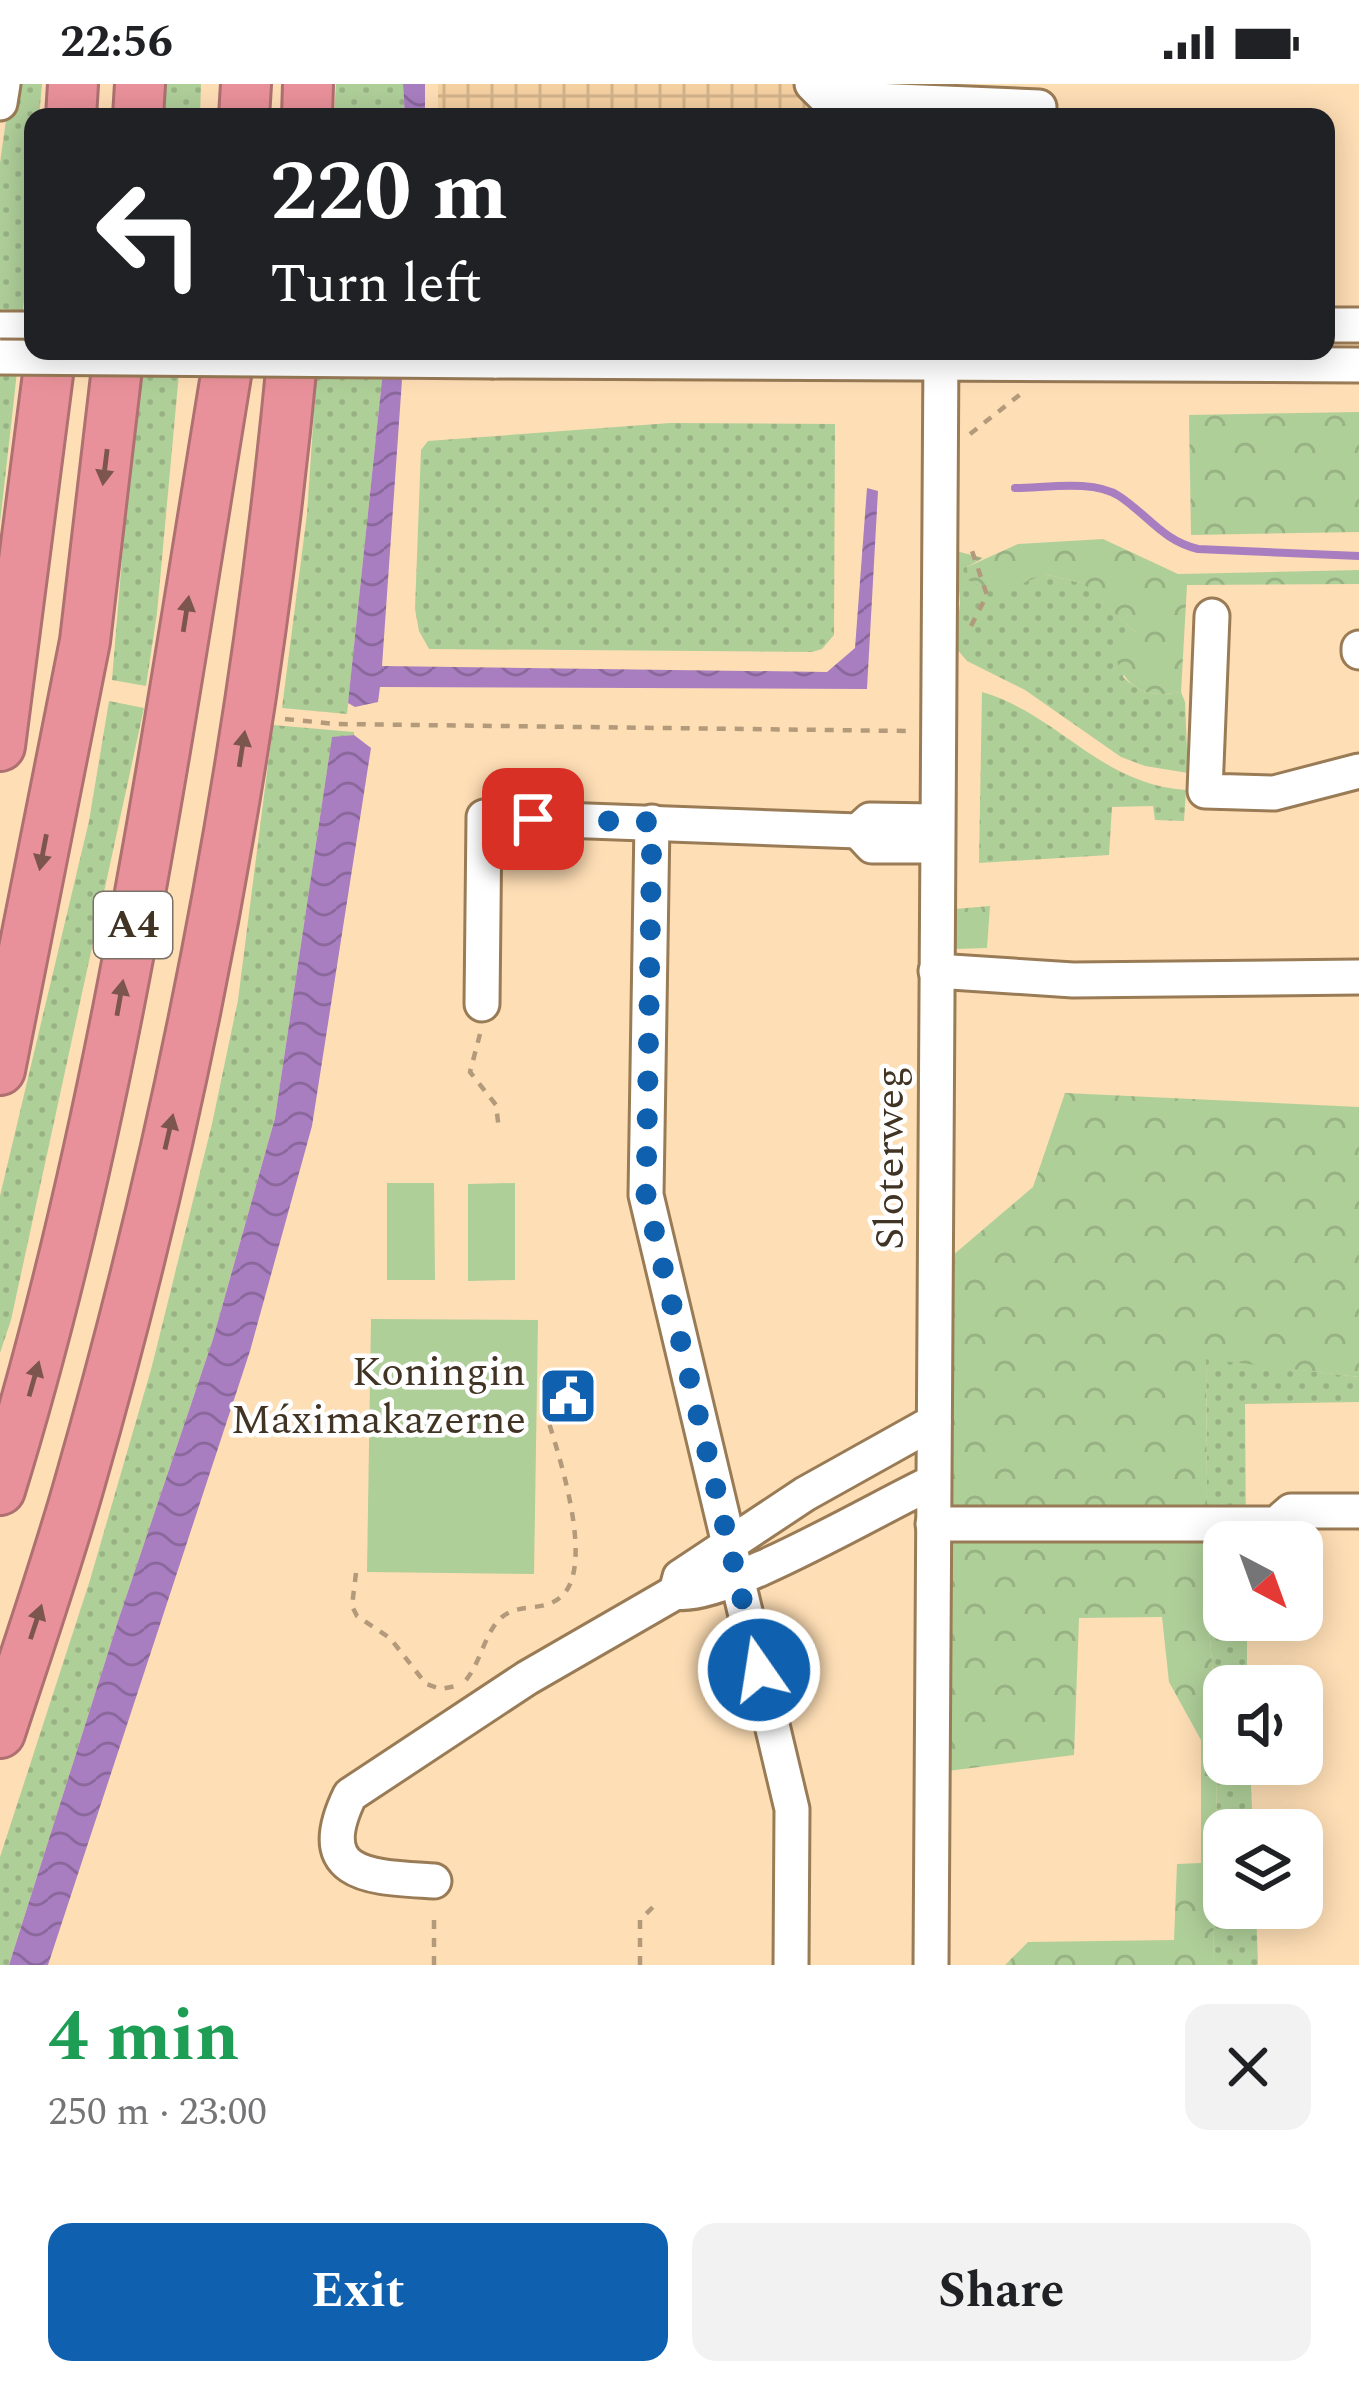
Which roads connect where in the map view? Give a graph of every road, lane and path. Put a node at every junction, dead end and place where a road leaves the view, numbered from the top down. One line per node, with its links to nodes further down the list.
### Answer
1 (3, 84): 4 (street)
2 (812, 84): 3 (street)
3 (862, 91): 5 (street)
4 (0, 103)
5 (1039, 103)
6 (50, 360): 22 (highway)
7 (118, 360): 29 (highway, A4, one-way to 29)
8 (228, 360): 34 (highway, A4, one-way to 8)
9 (292, 360): 41 (highway, A4, one-way to 9)
10 (329, 360): 11 (street, bridge)
11 (606, 360)
12 (941, 360): 21 (street, Sloterweg)
13 (1035, 360): 16 (path)
14 (1174, 360): 15 (street)
15 (1359, 364)
16 (970, 433)
17 (971, 527): 19 (path)
18 (1211, 616): 23 (street)
19 (967, 634)
20 (279, 719): 21 (path)
21 (936, 731): 25 (street, Sloterweg)
22 (0, 746)
23 (1359, 771)
24 (652, 822): 25 (street); 28 (street); 39 (street)
25 (936, 834): 26 (street, Sloterweg)
26 (937, 971): 27 (street); 32 (street, Sloterweg)
27 (1359, 977)
28 (482, 1004): 30 (path)
29 (0, 1070)
30 (499, 1130)
31 (542, 1401): 40 (path)
32 (934, 1422): 33 (street, Sloterweg); 35 (street)
33 (933, 1482): 37 (street, Sloterweg); 38 (street)
34 (0, 1490)
35 (791, 1503): 38 (street); 39 (street)
36 (1359, 1511): 37 (street)
37 (933, 1524): 47 (street, Sloterweg)
38 (814, 1541): 39 (street)
39 (733, 1561): 42 (street); 46 (street)
40 (356, 1573)
41 (0, 1733)
42 (434, 1881): 44 (path)
43 (658, 1902): 45 (path)
44 (434, 1965)
45 (640, 1965)
46 (791, 1965)
47 (931, 1965)

